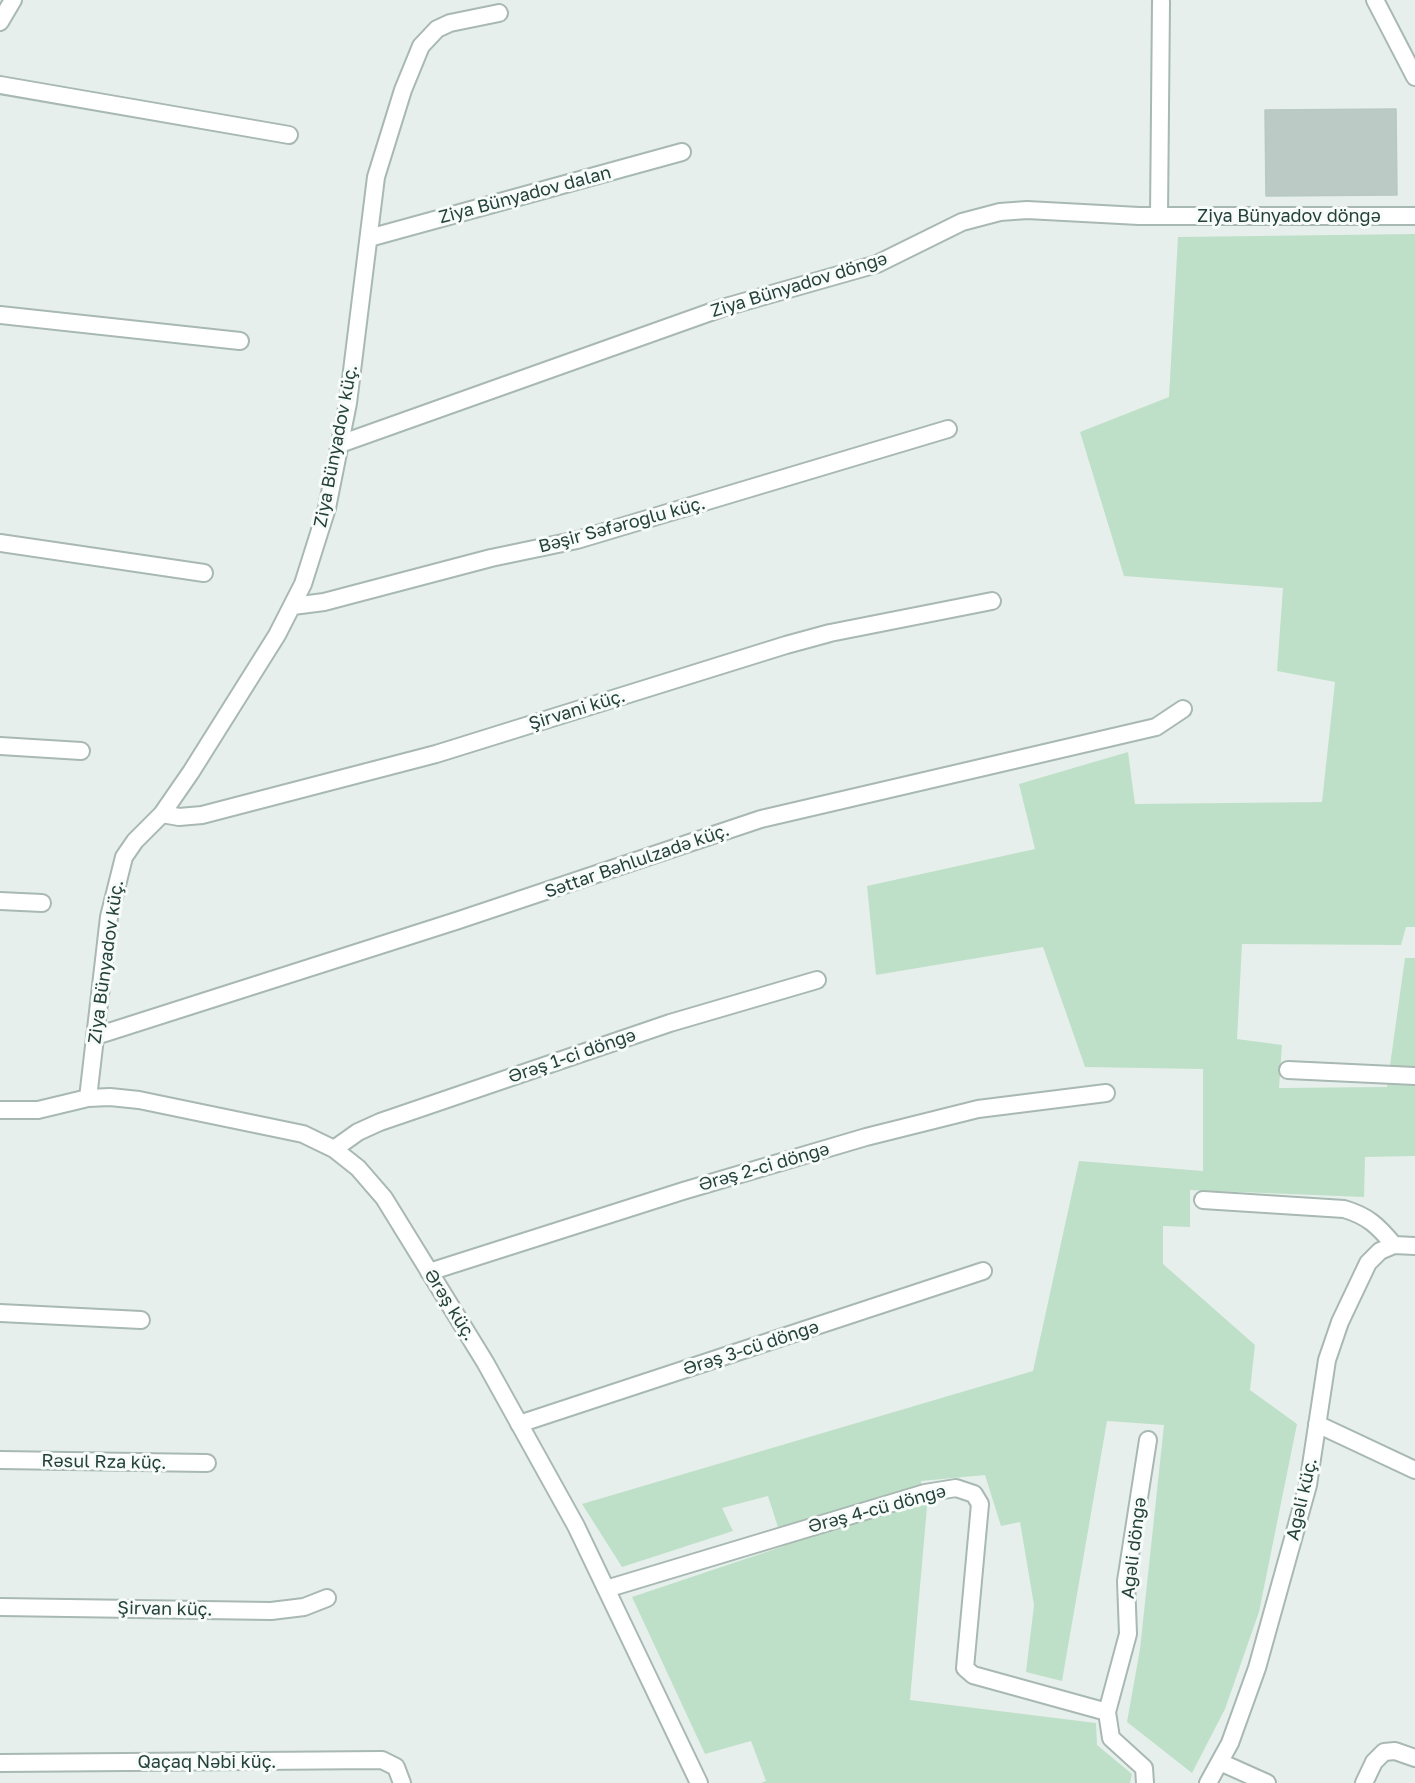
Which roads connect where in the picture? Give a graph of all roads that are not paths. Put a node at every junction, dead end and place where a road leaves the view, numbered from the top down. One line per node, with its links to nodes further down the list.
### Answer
1 (13, 0): 5 (street)
2 (1375, 0): 6 (street)
3 (1161, 2): 10 (street)
4 (499, 13): 12 (street, Ziya Bünyadov küç.)
5 (0, 22)
6 (1415, 76)
7 (0, 85): 8 (street)
8 (289, 135)
9 (681, 152): 12 (street, Ziya Bünyadov dalan)
10 (1159, 216): 11 (street, Ziya Bünyadov döngə); 16 (street, Ziya Bünyadov döngə)
11 (1415, 216)
12 (369, 238): 16 (street, Ziya Bünyadov küç.)
13 (0, 315): 14 (street)
14 (240, 341)
15 (948, 429): 20 (street, Bəşir Səfəroğlu küç.)
16 (340, 444): 20 (street, Ziya Bünyadov küç.)
17 (0, 543): 18 (street)
18 (204, 573)
19 (992, 602): 24 (street, Şirvani küç.)
20 (293, 606): 24 (street, Ziya Bünyadov küç.)
21 (1183, 709): 28 (street, Səttar Bəhlulzadə küç.)
22 (0, 746): 23 (street)
23 (81, 751)
24 (162, 814): 28 (street, Ziya Bünyadov küç.)
25 (0, 901): 26 (street)
26 (42, 903)
27 (817, 980): 34 (street, Ərəş 1-ci döngə)
28 (96, 1036): 32 (street, Ziya Bünyadov küç.)
29 (1288, 1070): 30 (street)
30 (1415, 1076)
31 (1106, 1093): 39 (street, Ərəş 2-ci döngə)
32 (88, 1098): 33 (street, Ərəş küç.); 34 (street, Ərəş küç.)
33 (0, 1110)
34 (334, 1149): 39 (street, Ərəş küç.)
35 (1203, 1200): 36 (street)
36 (1394, 1245): 37 (street); 43 (street, Ağəli küç.)
37 (1415, 1246)
38 (983, 1271): 42 (street, Ərəş 3-cü döngə)
39 (429, 1272): 42 (street, Ərəş küç.)
40 (0, 1313): 41 (street)
41 (141, 1320)
42 (519, 1424): 48 (street, Ərəş küç.)
43 (1317, 1424): 47 (street); 53 (street, Ağəli küç.)
44 (1148, 1440): 51 (street, Ağəli döngə)
45 (0, 1460): 46 (street, Rəsul Rza küç.)
46 (207, 1463)
47 (1415, 1470)
48 (606, 1589): 51 (street, Ərəş 4-cü döngə); 56 (street, Ərəş küç.)
49 (327, 1598): 50 (street, Şirvan küç.)
50 (0, 1607)
51 (1107, 1712): 57 (street, Ağəli döngə)
52 (1415, 1758): 60 (street)
53 (1220, 1762): 58 (street, Ağəli küç.); 59 (street)
54 (0, 1763): 55 (street, Qaçaq Nəbi küç.)
55 (402, 1783)
56 (699, 1783)
57 (1146, 1783)
58 (1208, 1783)
59 (1268, 1783)
60 (1364, 1783)

